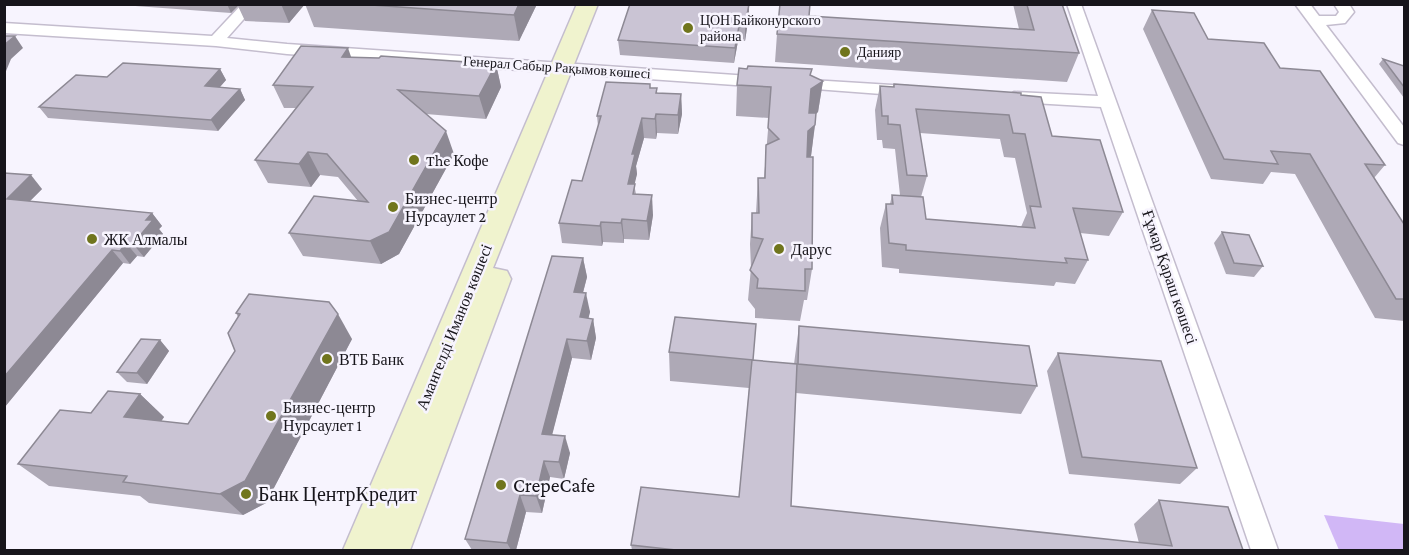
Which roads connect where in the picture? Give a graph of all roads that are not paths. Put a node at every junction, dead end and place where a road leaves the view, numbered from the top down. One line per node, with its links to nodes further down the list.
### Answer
1 (250, 4): 9 (street)
2 (588, 4): 10 (main road, Амангелді Иманов көшесі)
3 (602, 4): 10 (main road, Амангелді Иманов көшесі)
4 (1074, 4): 13 (street, Ғұмар Қараш көшесі)
5 (1302, 4): 7 (street)
6 (1341, 4): 7 (street)
7 (1314, 21): 14 (street)
8 (4, 28): 9 (street, Генерал Сабыр Рақымов көшесі)
9 (216, 40): 10 (street, Генерал Сабыр Рақымов көшесі)
10 (569, 68): 11 (street, Генерал Сабыр Рақымов көшесі); 15 (main road, Амангелді Иманов көшесі); 16 (main road, Амангелді Иманов көшесі)
11 (925, 92)
12 (994, 96): 13 (street)
13 (1109, 102): 17 (street, Ғұмар Қараш көшесі)
14 (1404, 139)
15 (363, 550)
16 (391, 550)
17 (1265, 550)

